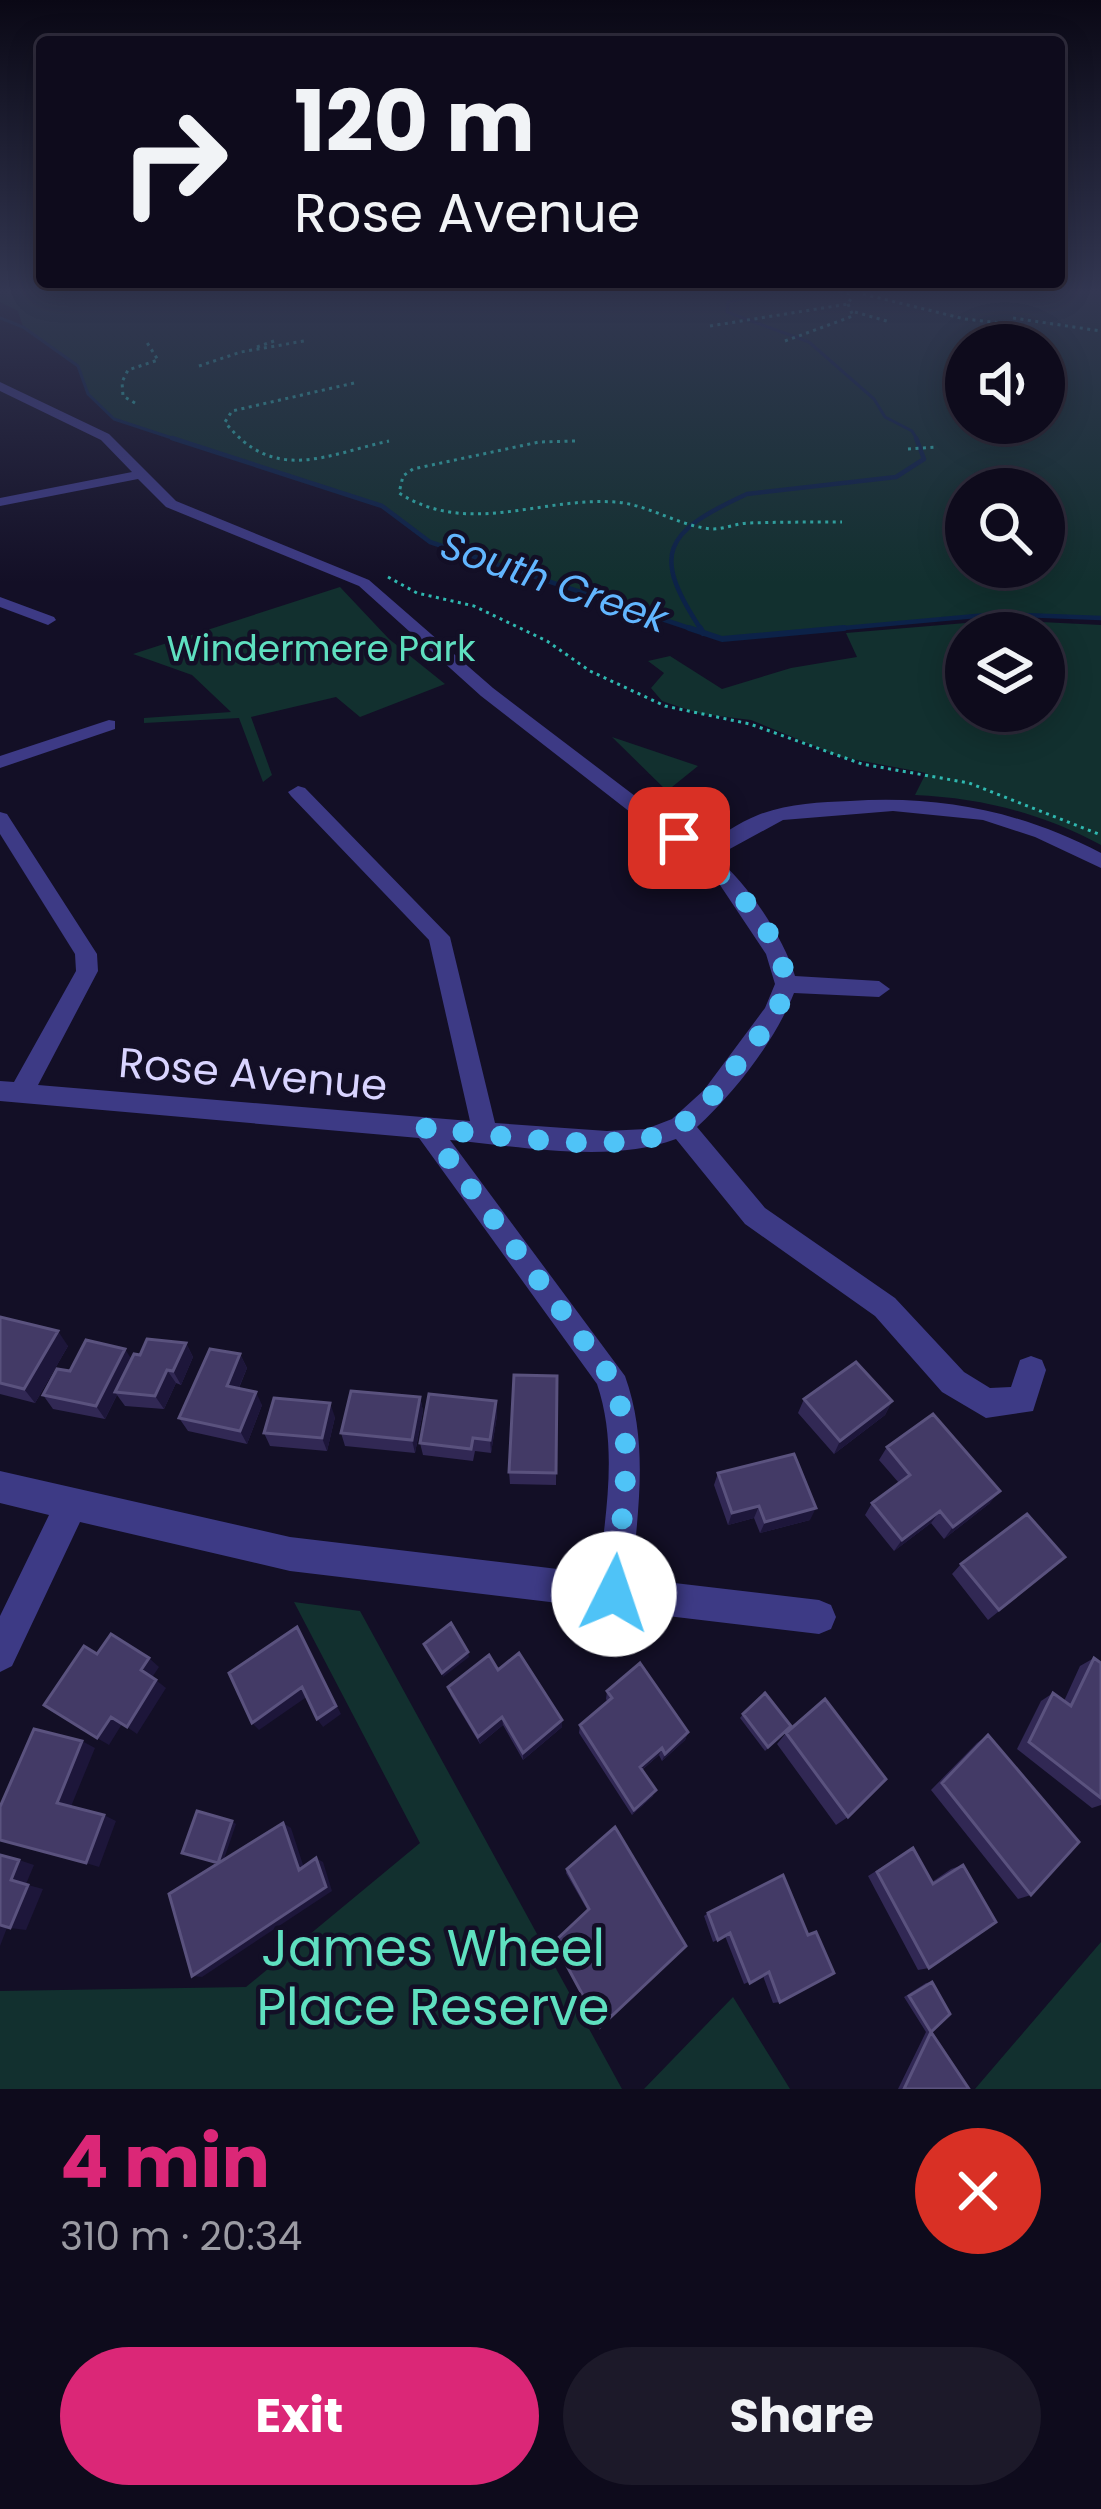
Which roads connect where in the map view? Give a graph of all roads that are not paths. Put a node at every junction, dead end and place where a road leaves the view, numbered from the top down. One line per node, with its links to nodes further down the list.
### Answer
1 (3, 387): 2 (street)
2 (141, 474): 3 (street); 10 (street)
3 (0, 502)
4 (0, 602): 5 (street)
5 (47, 620)
6 (109, 724): 7 (street)
7 (0, 762)
8 (298, 792): 17 (street)
9 (0, 818): 14 (street)
10 (701, 857): 11 (street); 12 (street)
11 (1101, 861)
12 (786, 983): 13 (street); 15 (street)
13 (879, 989)
14 (10, 1092): 16 (street, Rose Avenue)
15 (681, 1126): 17 (street, Rose Avenue); 18 (street)
16 (426, 1128): 17 (street, Rose Avenue); 21 (street)
17 (485, 1133)
18 (1031, 1370)
19 (0, 1487): 20 (street)
20 (72, 1503): 21 (street); 23 (street)
21 (614, 1594): 22 (street)
22 (819, 1617)
23 (0, 1654)

